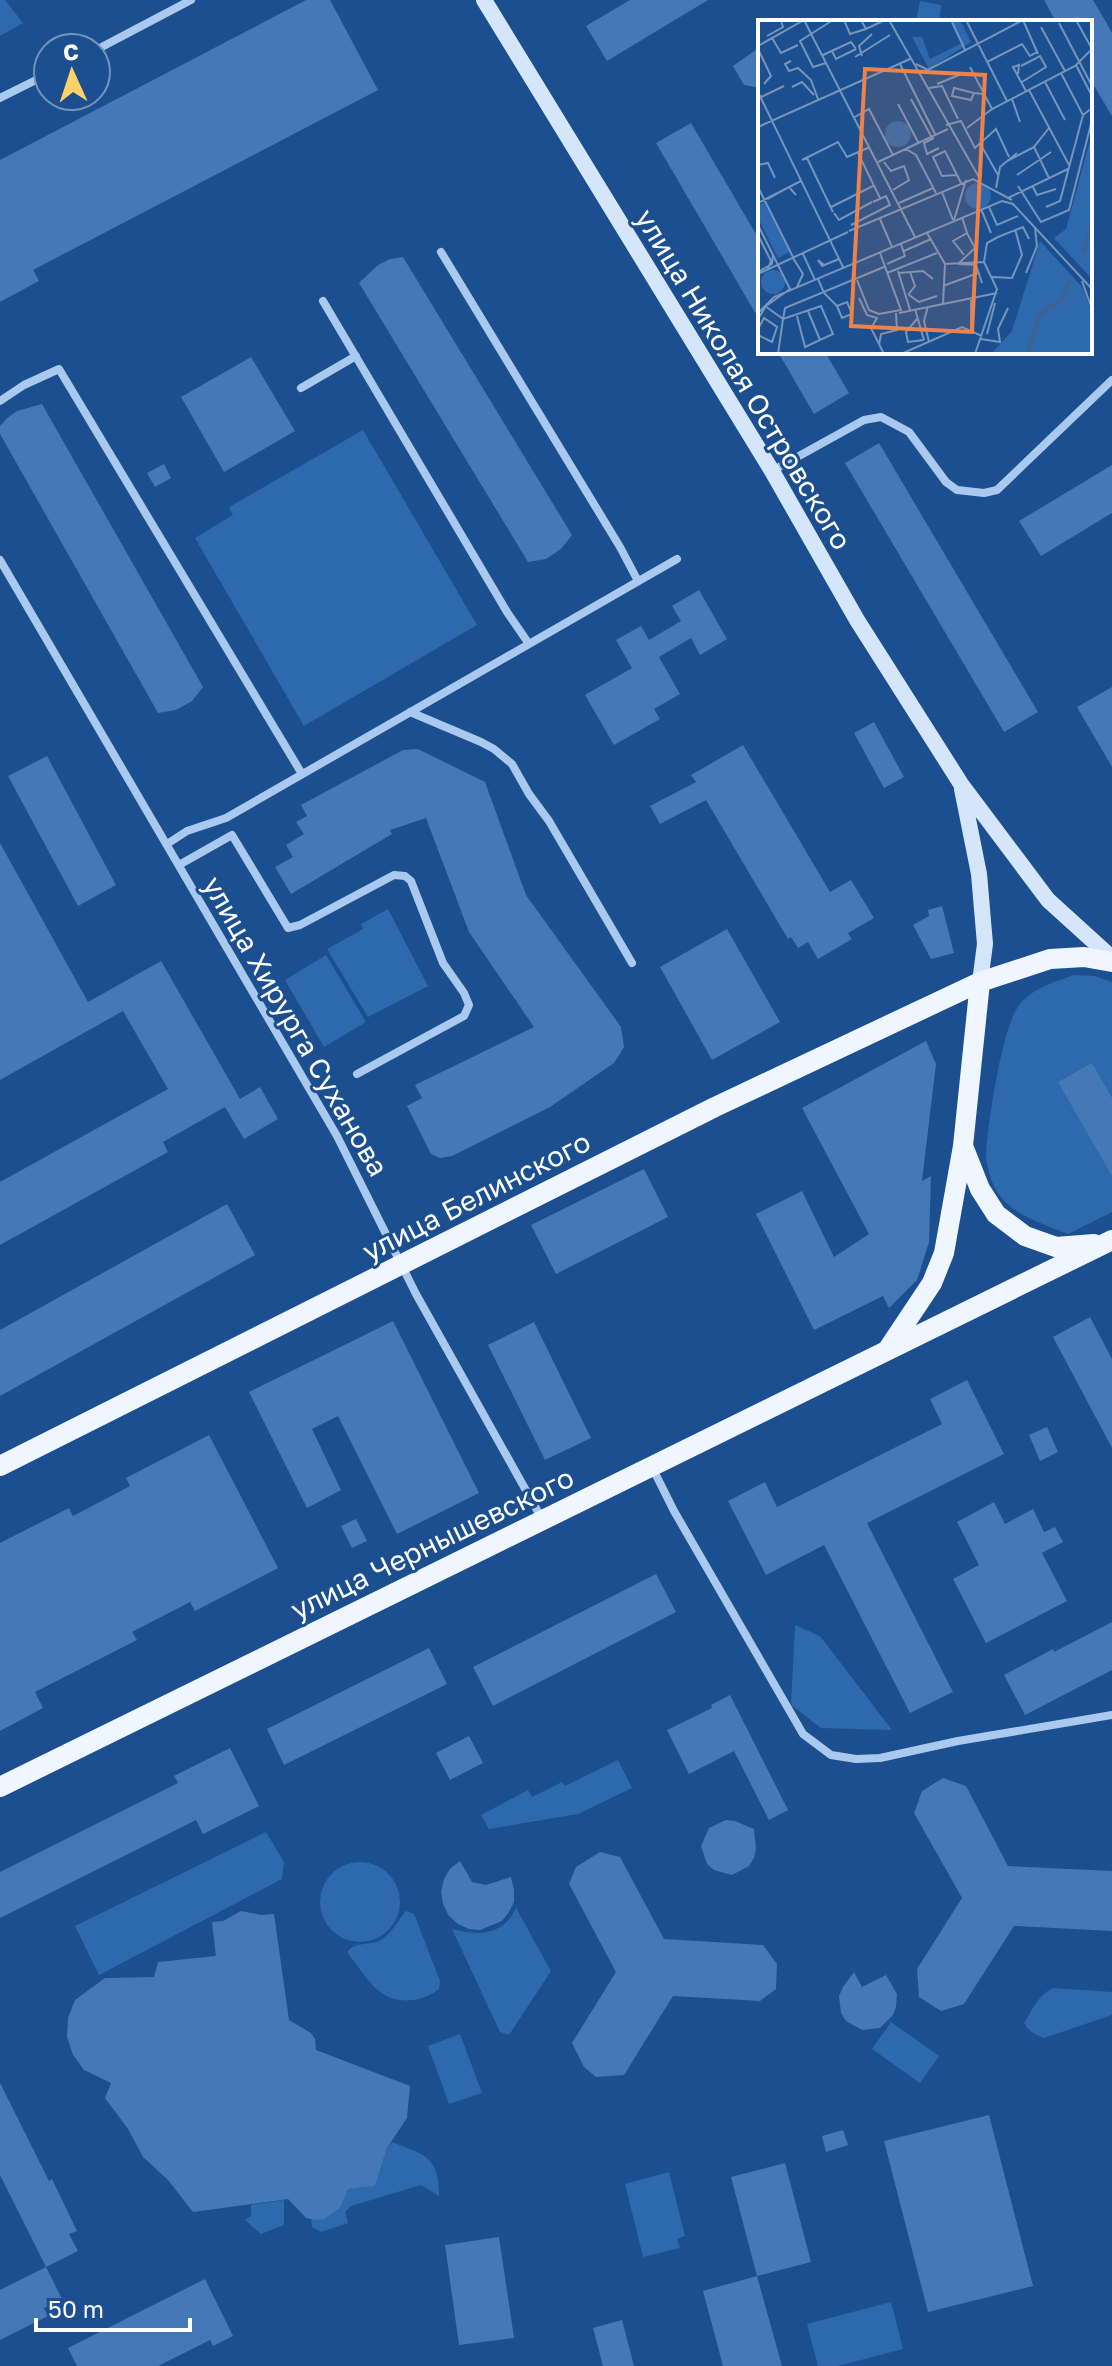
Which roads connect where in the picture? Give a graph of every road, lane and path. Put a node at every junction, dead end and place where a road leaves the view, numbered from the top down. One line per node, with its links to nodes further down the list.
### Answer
1 (191, 0): 3 (street)
2 (484, 0): 12 (main road, улица Николая Островского)
3 (112, 42)
4 (32, 82): 5 (street)
5 (0, 98)
6 (441, 252): 15 (street)
7 (323, 301): 8 (street)
8 (356, 356): 10 (street); 16 (street)
9 (1112, 380): 12 (street)
10 (301, 388)
11 (0, 401): 18 (street)
12 (772, 471): 19 (main road, улица Николая Островского)
13 (677, 559): 15 (street)
14 (0, 560): 20 (street, улица Хирурга Суханова)
15 (638, 581): 16 (street)
16 (529, 644): 17 (street)
17 (410, 712): 18 (street); 23 (street)
18 (302, 774): 20 (street)
19 (961, 784): 22 (main road, улица Николая Островского); 24 (main road, улица Николая Островского)
20 (167, 844): 21 (street, улица Хирурга Суханова)
21 (179, 865): 25 (street); 28 (street, улица Хирурга Суханова)
22 (1112, 960): 24 (main road, улица Белинского)
23 (632, 963)
24 (980, 982): 26 (main road, улица Чернышевского); 28 (main road, улица Белинского)
25 (357, 1074)
26 (963, 1146): 27 (main road); 29 (main road, улица Чернышевского)
27 (1109, 1241): 29 (main road, улица Чернышевского)
28 (401, 1265): 30 (main road, улица Белинского); 32 (street, улица Хирурга Суханова)
29 (888, 1349): 31 (main road, улица Чернышевского)
30 (0, 1466)
31 (652, 1466): 32 (main road, улица Чернышевского); 33 (street)
32 (542, 1520): 34 (main road, улица Чернышевского)
33 (1112, 1715)
34 (0, 1787)

